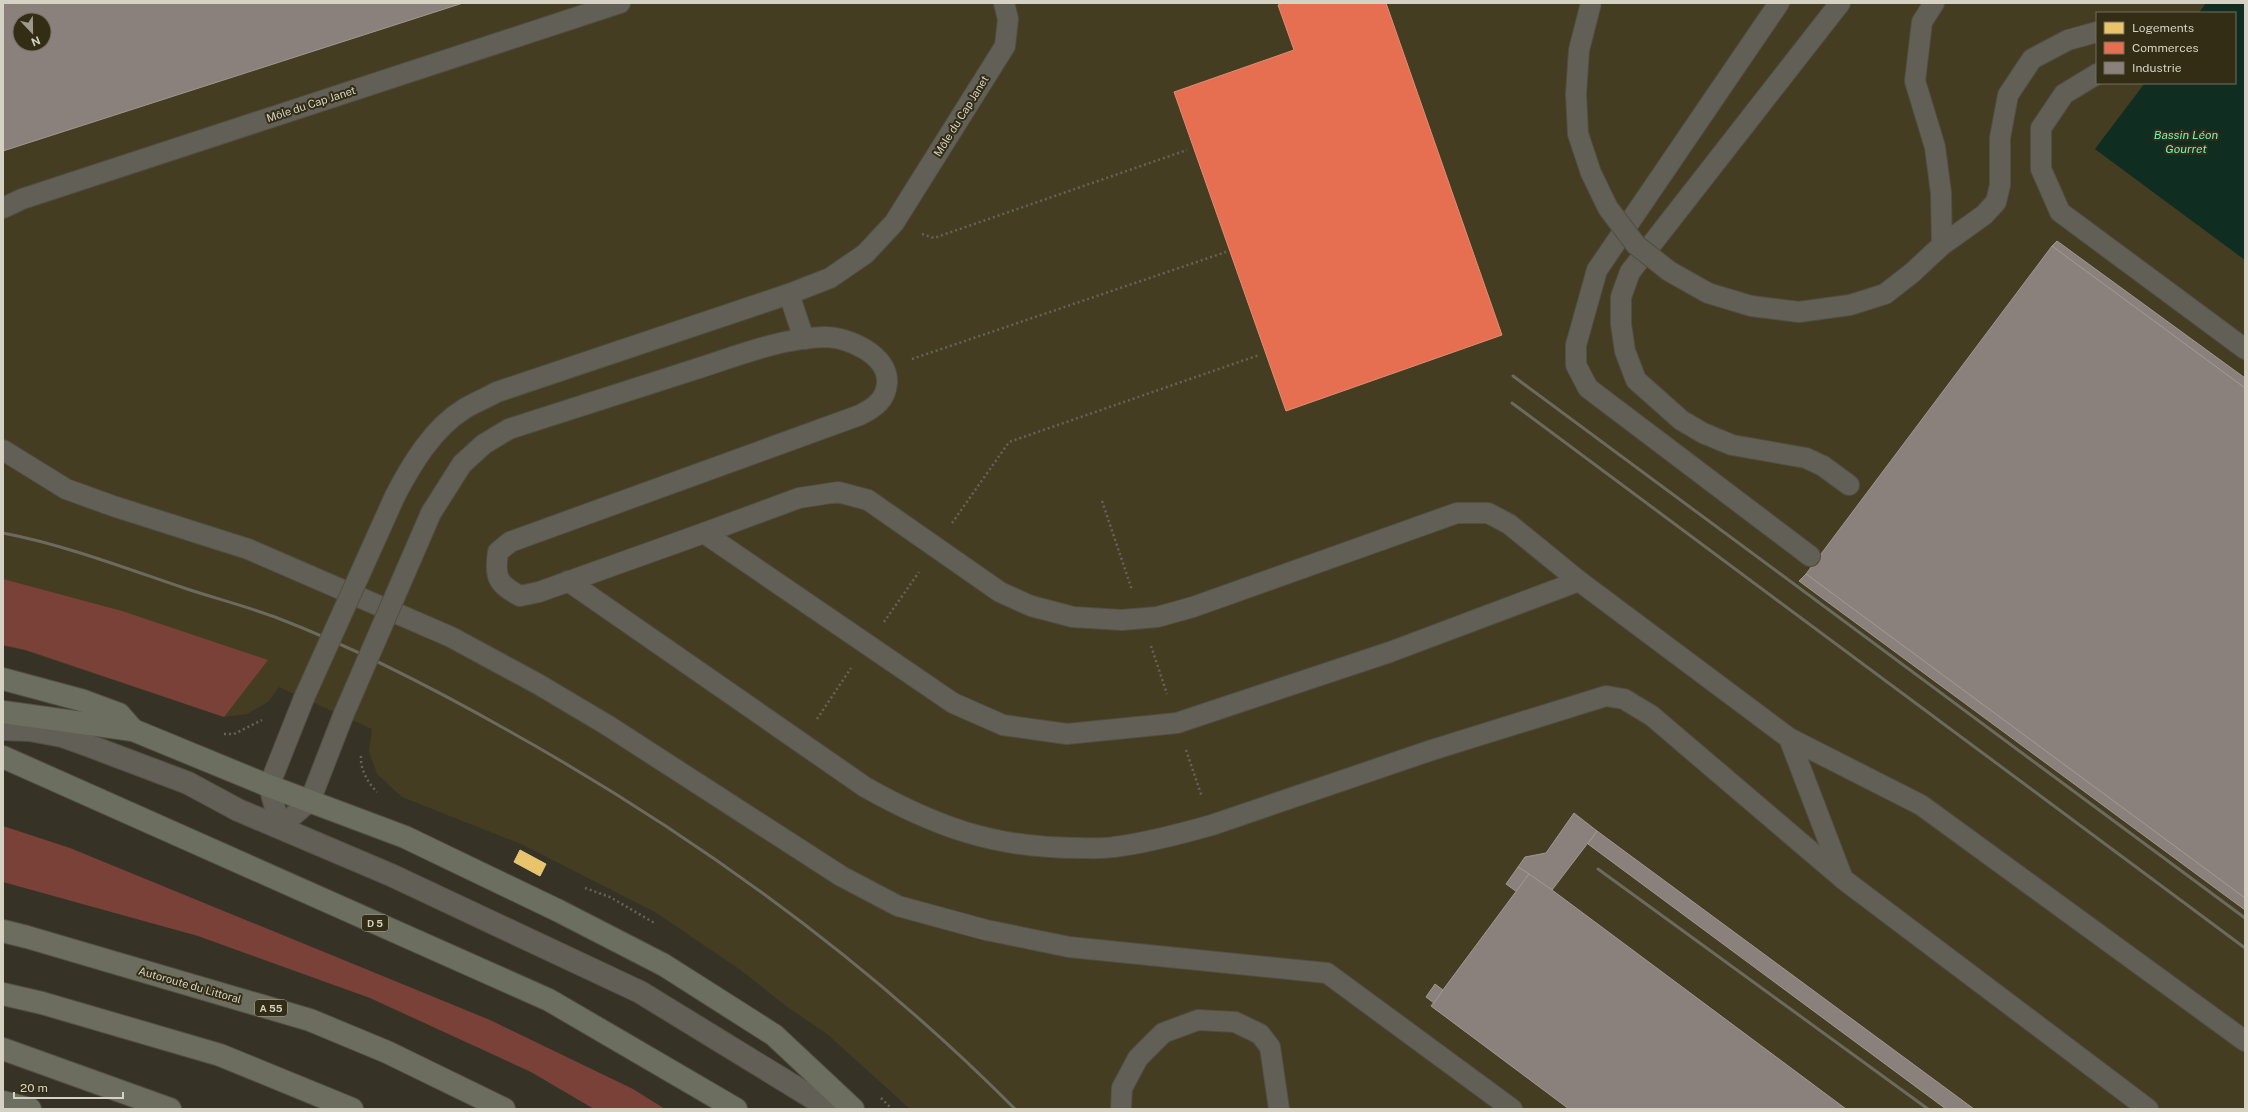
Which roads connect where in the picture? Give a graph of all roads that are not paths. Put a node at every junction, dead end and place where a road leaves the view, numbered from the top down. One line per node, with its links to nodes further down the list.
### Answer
1 (620, 3): 9 (lane, Môle du Cap Janet)
2 (1004, 3): 11 (lane, Môle du Cap Janet)
3 (1591, 3): 10 (lane, bridge)
4 (1779, 3): 17 (lane)
5 (1840, 3): 15 (lane)
6 (1934, 3): 10 (lane)
7 (2096, 32): 10 (lane)
8 (2096, 75): 13 (lane)
9 (3, 208)
10 (1942, 245)
11 (789, 294): 12 (lane); 26 (lane, Môle du Cap Janet, bridge)
12 (804, 339): 18 (lane); 27 (lane, bridge)
13 (2245, 349)
14 (3, 450): 44 (lane)
15 (1849, 485)
16 (704, 533): 18 (lane); 19 (lane); 19 (lane)
17 (1810, 556)
18 (568, 581): 29 (lane)
19 (1579, 581): 24 (lane)
20 (3, 679): 23 (main road)
21 (3, 712): 23 (main road)
22 (3, 729): 28 (street)
23 (133, 730): 26 (main road)
24 (1789, 738): 29 (lane); 32 (lane)
25 (3, 757): 39 (main road, D 5)
26 (269, 786): 27 (main road); 28 (lane)
27 (310, 801): 28 (lane); 41 (main road)
28 (280, 827): 40 (street)
29 (1843, 879): 45 (lane)
30 (3, 931): 38 (highway, Autoroute du Littoral / A 55)
31 (3, 994): 37 (highway)
32 (2245, 1041)
33 (3, 1049): 36 (highway)
34 (3, 1102): 35 (main road)
35 (30, 1109)
36 (170, 1109)
37 (352, 1109)
38 (504, 1109)
39 (736, 1109)
40 (831, 1109)
41 (854, 1109)
42 (1121, 1109): 43 (lane)
43 (1279, 1109)
44 (1512, 1109)
45 (2148, 1109)

